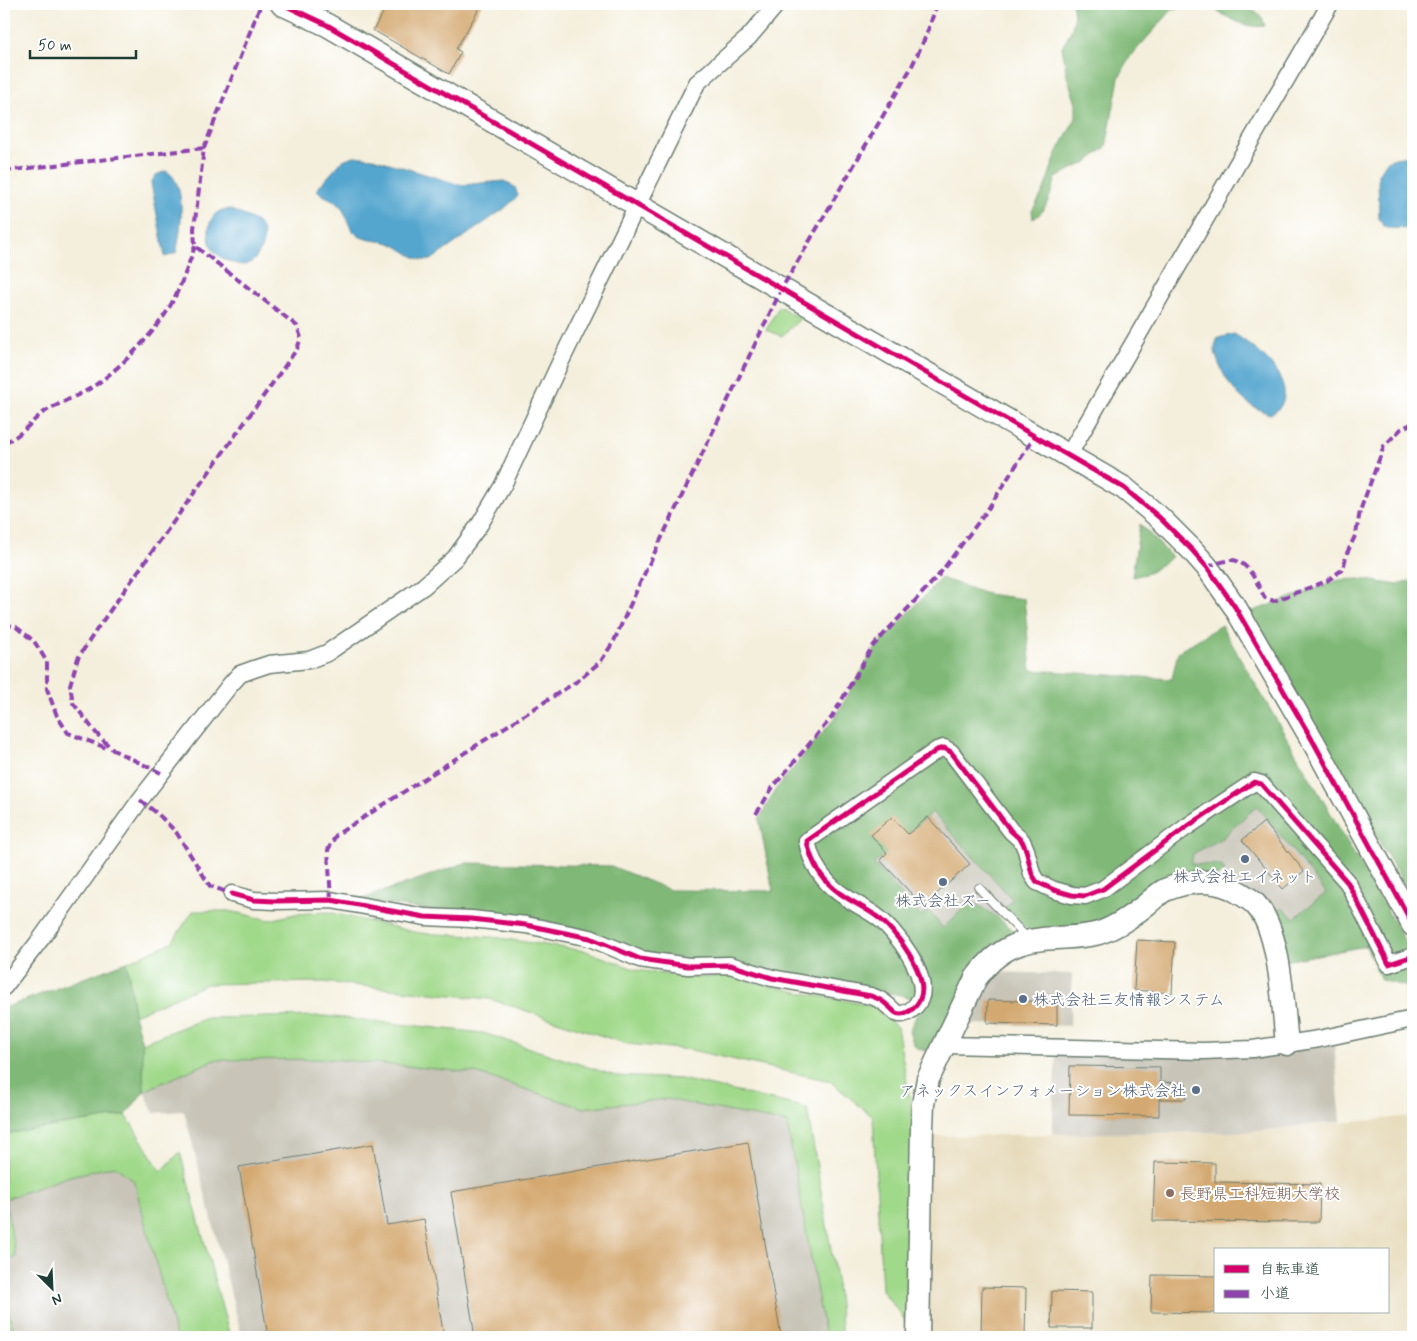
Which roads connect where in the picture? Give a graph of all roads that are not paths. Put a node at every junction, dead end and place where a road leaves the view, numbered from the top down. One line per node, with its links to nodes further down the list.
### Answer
1 (282, 4): 4 (street)
2 (777, 4): 4 (street)
3 (1330, 4): 5 (street)
4 (637, 204): 5 (street); 11 (street)
5 (1068, 456): 8 (street)
6 (979, 888): 9 (lane)
7 (232, 894): 10 (street)
8 (1413, 925)
9 (1030, 941): 13 (street); 14 (street)
10 (1413, 956)
11 (4, 987)
12 (1413, 1019): 13 (street)
13 (1287, 1044): 14 (street)
14 (944, 1045): 15 (street)
15 (918, 1337)

